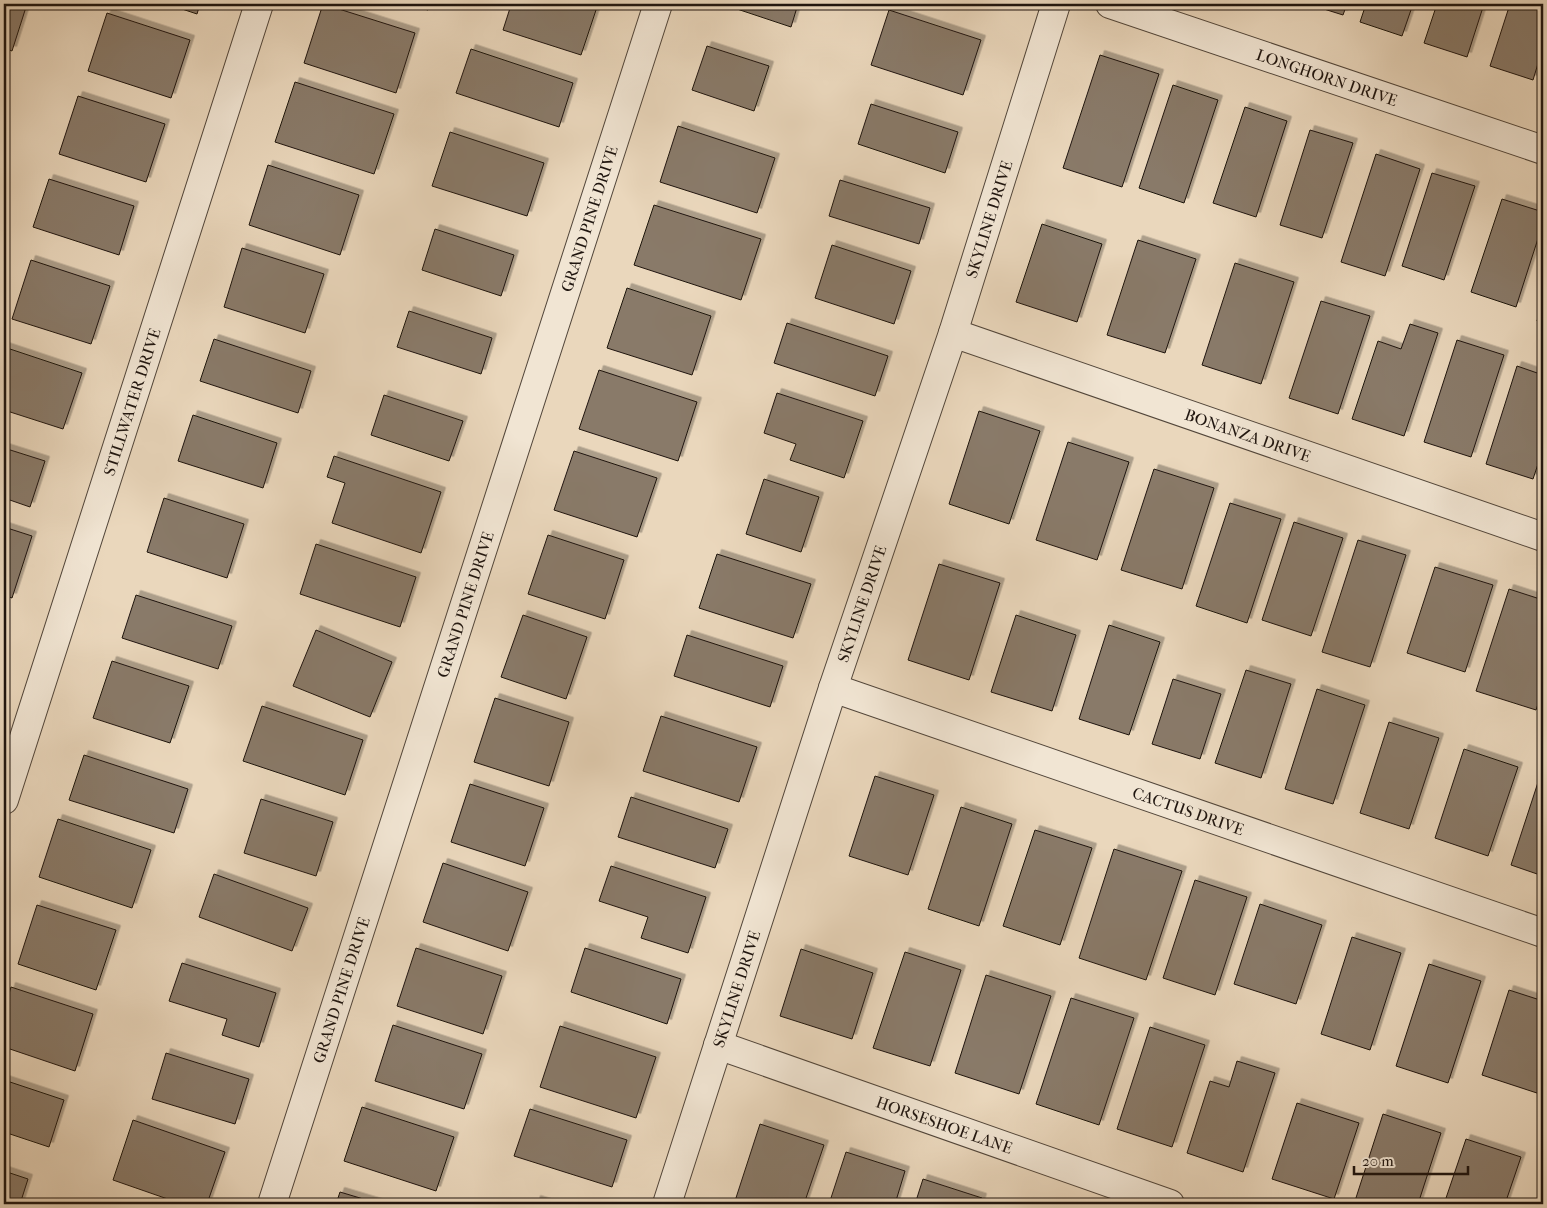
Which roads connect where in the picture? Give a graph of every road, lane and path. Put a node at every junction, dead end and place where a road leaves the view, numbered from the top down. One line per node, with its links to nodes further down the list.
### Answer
1 (260, 4): 9 (street, STILLWATER DRIVE)
2 (658, 4): 12 (street, GRAND PINE DRIVE)
3 (1056, 4): 6 (street, SKYLINE DRIVE)
4 (1110, 4): 5 (street, LONGHORN DRIVE)
5 (1543, 150)
6 (952, 333): 7 (street, BONANZA DRIVE); 8 (street, SKYLINE DRIVE)
7 (1543, 537)
8 (833, 688): 10 (street, CACTUS DRIVE); 11 (street, SKYLINE DRIVE)
9 (4, 800)
10 (1543, 932)
11 (718, 1045): 13 (street, SKYLINE DRIVE); 14 (street, HORSESHOE LANE)
12 (272, 1204)
13 (667, 1204)
14 (1170, 1204)

